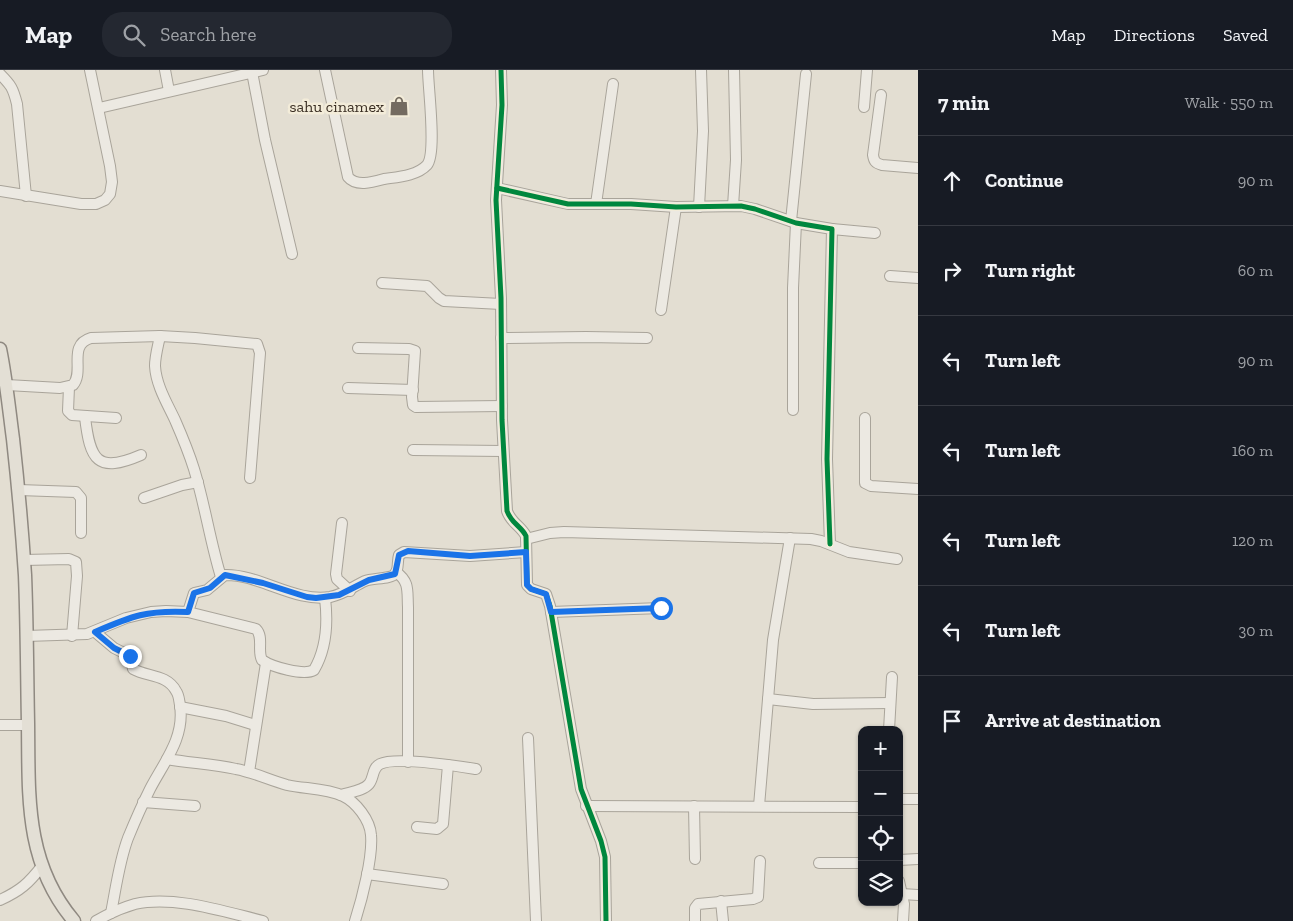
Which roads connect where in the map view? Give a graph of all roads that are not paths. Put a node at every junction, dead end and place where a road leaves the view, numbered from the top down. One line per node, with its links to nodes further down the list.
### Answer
1 (90, 70): 18 (street)
2 (165, 70): 15 (street)
3 (264, 70): 10 (street)
4 (325, 70): 5 (street)
5 (428, 70)
6 (501, 70): 20 (street)
7 (701, 70): 25 (street)
8 (734, 70): 24 (street)
9 (867, 70): 17 (street)
10 (252, 72): 13 (street); 30 (street)
11 (0, 74): 22 (street)
12 (806, 74): 27 (street)
13 (216, 75): 15 (street)
14 (614, 84): 23 (street)
15 (169, 91): 18 (street)
16 (881, 95): 19 (street)
17 (864, 106)
18 (99, 108): 22 (street)
19 (918, 168)
20 (497, 188): 23 (street); 34 (street)
21 (0, 191): 22 (street)
22 (26, 196)
23 (596, 204): 26 (street)
24 (733, 206): 25 (street); 27 (street)
25 (699, 207): 26 (street)
26 (676, 208): 35 (street)
27 (793, 222): 28 (street); 46 (street)
28 (832, 229): 29 (street); 62 (street)
29 (875, 233)
30 (292, 254)
31 (890, 276): 32 (street)
32 (918, 278)
33 (382, 283): 34 (street)
34 (501, 304): 37 (street)
35 (661, 310)
36 (160, 336): 42 (street); 53 (street); 54 (street)
37 (501, 338): 38 (street); 45 (street)
38 (647, 338)
39 (358, 348): 44 (street)
40 (0, 349): 41 (main road)
41 (7, 385): 42 (street); 56 (main road)
42 (68, 388): 47 (street)
43 (348, 388): 44 (street)
44 (412, 390): 45 (street)
45 (502, 406): 51 (street)
46 (793, 410)
47 (85, 417): 48 (street); 52 (street)
48 (116, 418)
49 (865, 418): 55 (street)
50 (413, 450): 51 (street)
51 (503, 451): 61 (street)
52 (142, 454)
53 (250, 478)
54 (198, 482): 57 (street); 67 (street)
55 (918, 489)
56 (19, 490): 59 (street); 65 (main road)
57 (144, 498)
58 (342, 523): 68 (street)
59 (81, 533)
60 (790, 538): 61 (street); 62 (street); 78 (street)
61 (526, 539): 63 (street)
62 (830, 544): 64 (street)
63 (526, 552): 66 (street); 72 (street)
64 (897, 559)
65 (24, 560): 74 (main road); 75 (street)
66 (396, 572): 68 (street); 87 (street)
67 (221, 577): 69 (street); 71 (street)
68 (350, 590): 69 (street)
69 (325, 598): 76 (street)
70 (661, 608): 72 (street)
71 (188, 612): 73 (street); 76 (street)
72 (551, 612): 96 (street)
73 (95, 632): 75 (street); 80 (street)
74 (26, 636): 75 (street); 82 (main road)
75 (72, 636)
76 (266, 663): 83 (street)
77 (892, 677): 79 (street)
78 (768, 699): 79 (street); 98 (street)
79 (890, 703): 84 (street)
80 (180, 707): 83 (street); 86 (street)
81 (0, 724): 82 (street)
82 (28, 724): 107 (main road)
83 (256, 725): 90 (street)
84 (889, 726)
85 (528, 738): 120 (street)
86 (167, 759): 90 (street); 94 (street)
87 (408, 762): 88 (street); 91 (street)
88 (448, 765): 89 (street); 100 (street)
89 (476, 769)
90 (249, 772): 91 (street)
91 (341, 795): 108 (street)
92 (903, 799): 93 (street)
93 (918, 799)
94 (143, 802): 95 (street); 115 (street)
95 (195, 806)
96 (586, 806): 97 (street); 121 (street)
97 (694, 806): 98 (street); 101 (street)
98 (759, 806): 99 (street)
99 (858, 807)
100 (417, 826)
101 (695, 859)
102 (918, 859): 103 (street)
103 (903, 860)
104 (760, 861): 113 (street)
105 (819, 863): 106 (street)
106 (858, 863)
107 (43, 870): 112 (street); 116 (main road)
108 (367, 874): 109 (street); 119 (street)
109 (443, 884)
110 (903, 894): 111 (street)
111 (918, 894)
112 (0, 900)
113 (722, 901): 122 (street); 123 (street)
114 (903, 902): 124 (street)
115 (111, 912): 117 (street); 118 (street)
116 (74, 921)
117 (96, 921)
118 (263, 921)
119 (355, 921)
120 (536, 921)
121 (606, 921)
122 (695, 921)
123 (723, 921)
124 (903, 921)

